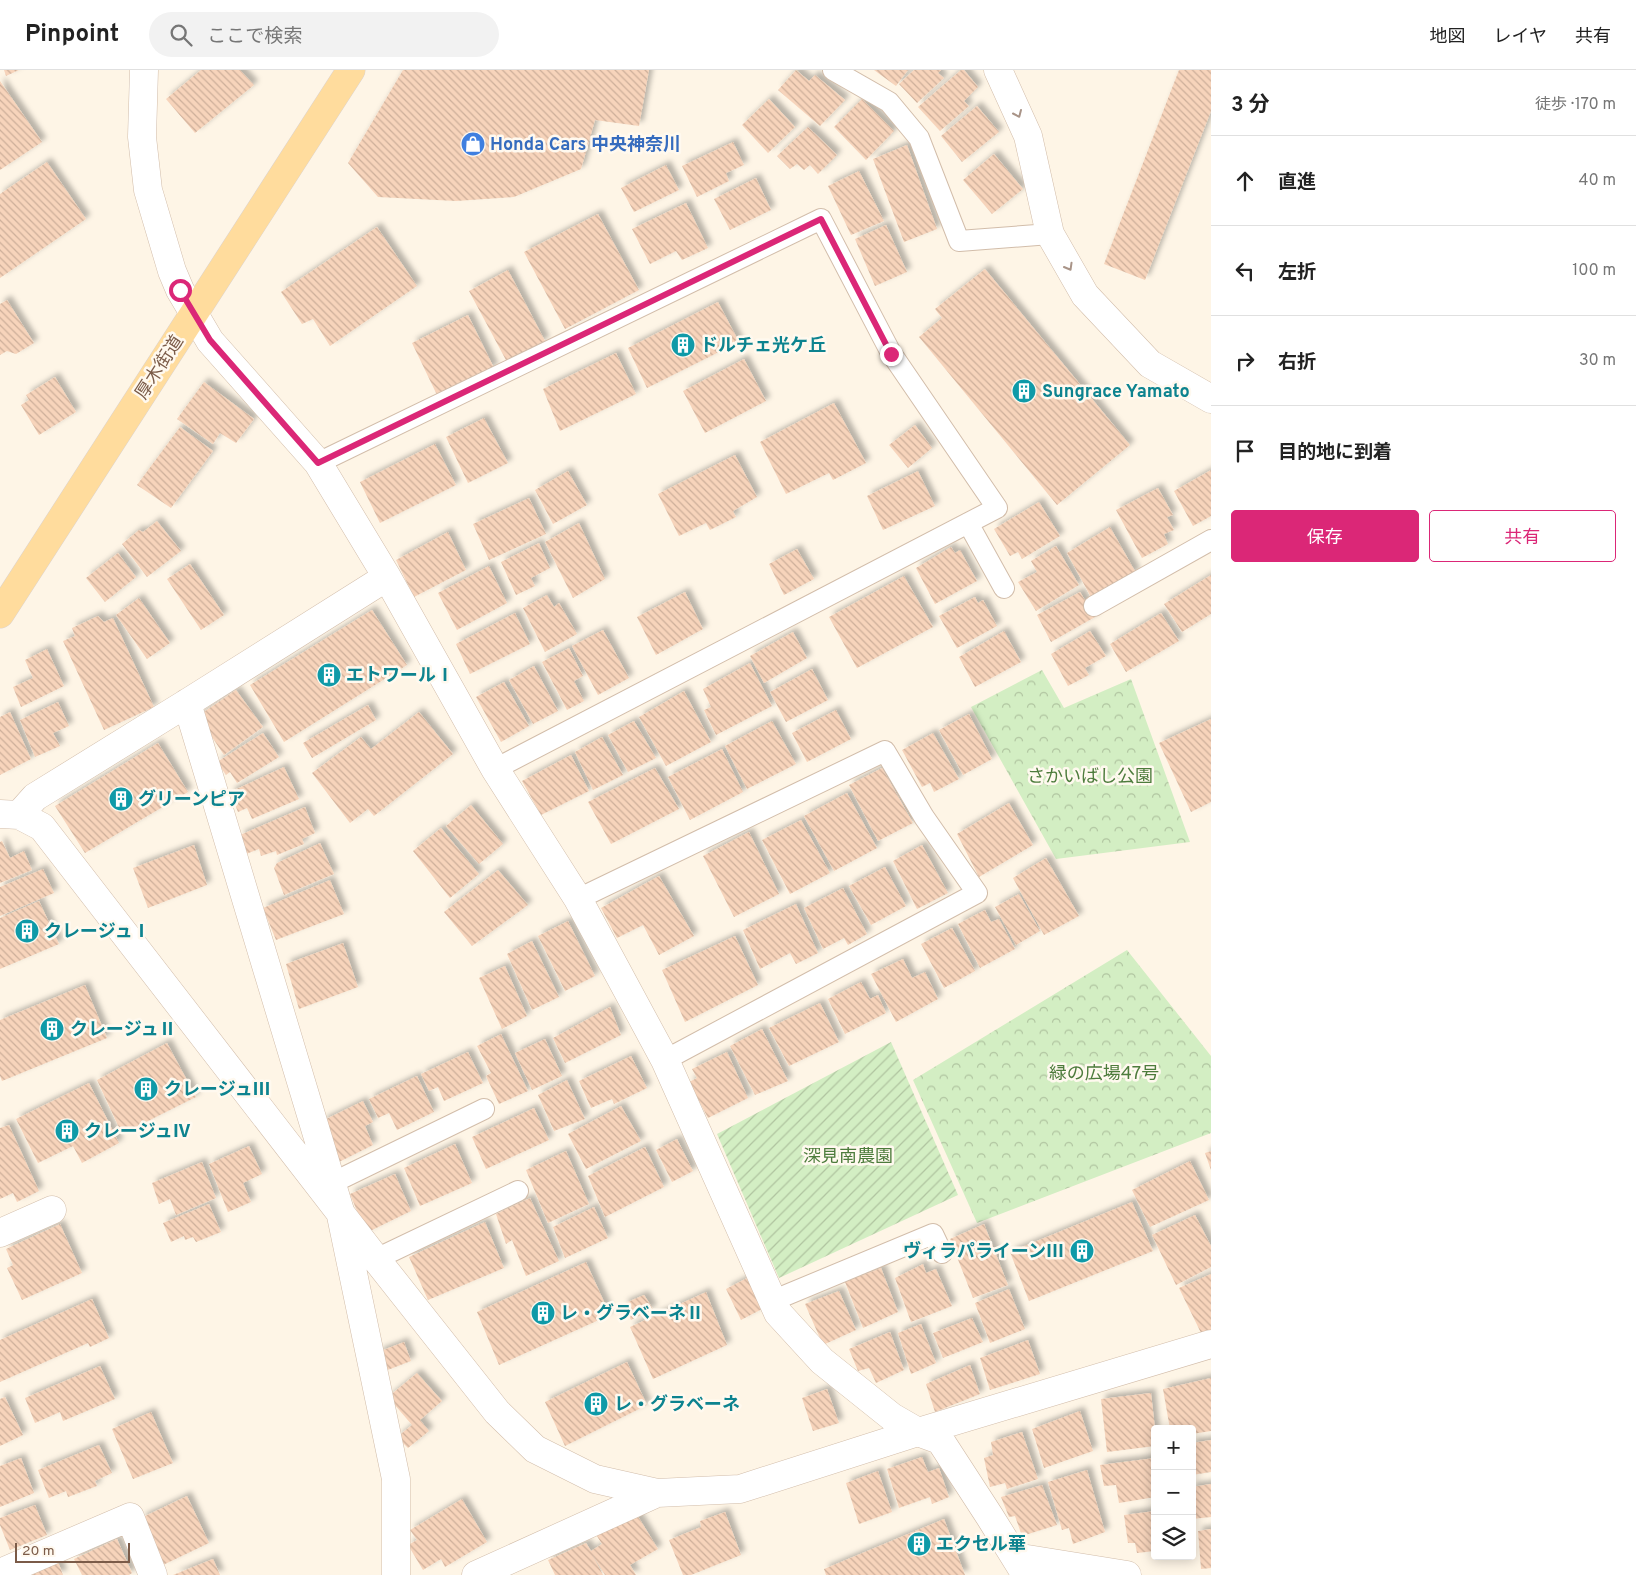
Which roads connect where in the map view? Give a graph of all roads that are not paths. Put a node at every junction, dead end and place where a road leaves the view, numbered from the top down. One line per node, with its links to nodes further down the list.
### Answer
1 (144, 70): 6 (street)
2 (351, 70): 6 (main road, 厚木街道)
3 (832, 70): 5 (lane)
4 (998, 70): 5 (street, one-way to 5)
5 (1050, 234): 7 (street, one-way to 7)
6 (194, 312): 8 (street); 14 (main road, 厚木街道)
7 (1211, 399)
8 (318, 463): 9 (lane); 11 (street)
9 (968, 524): 12 (lane); 16 (lane)
10 (1211, 540): 13 (lane)
11 (387, 577): 15 (street); 16 (street)
12 (1004, 588)
13 (1094, 606)
14 (0, 614)
15 (187, 703): 17 (street); 21 (street)
16 (495, 769): 18 (street)
17 (9, 815): 24 (street)
18 (578, 899): 19 (street); 19 (lane)
19 (665, 1060): 28 (street)
20 (484, 1109): 21 (lane)
21 (330, 1184): 24 (street)
22 (518, 1191): 27 (lane)
23 (52, 1210): 25 (street)
24 (340, 1211): 27 (street); 35 (street)
25 (0, 1233)
26 (942, 1253): 28 (lane)
27 (376, 1260): 31 (street)
28 (772, 1301): 30 (street)
29 (1211, 1344): 30 (street)
30 (918, 1432): 31 (street); 32 (street)
31 (657, 1494): 36 (street)
32 (1020, 1566): 37 (street)
33 (0, 1573): 34 (street)
34 (153, 1575)
35 (396, 1575)
36 (476, 1575)
37 (1127, 1575)

